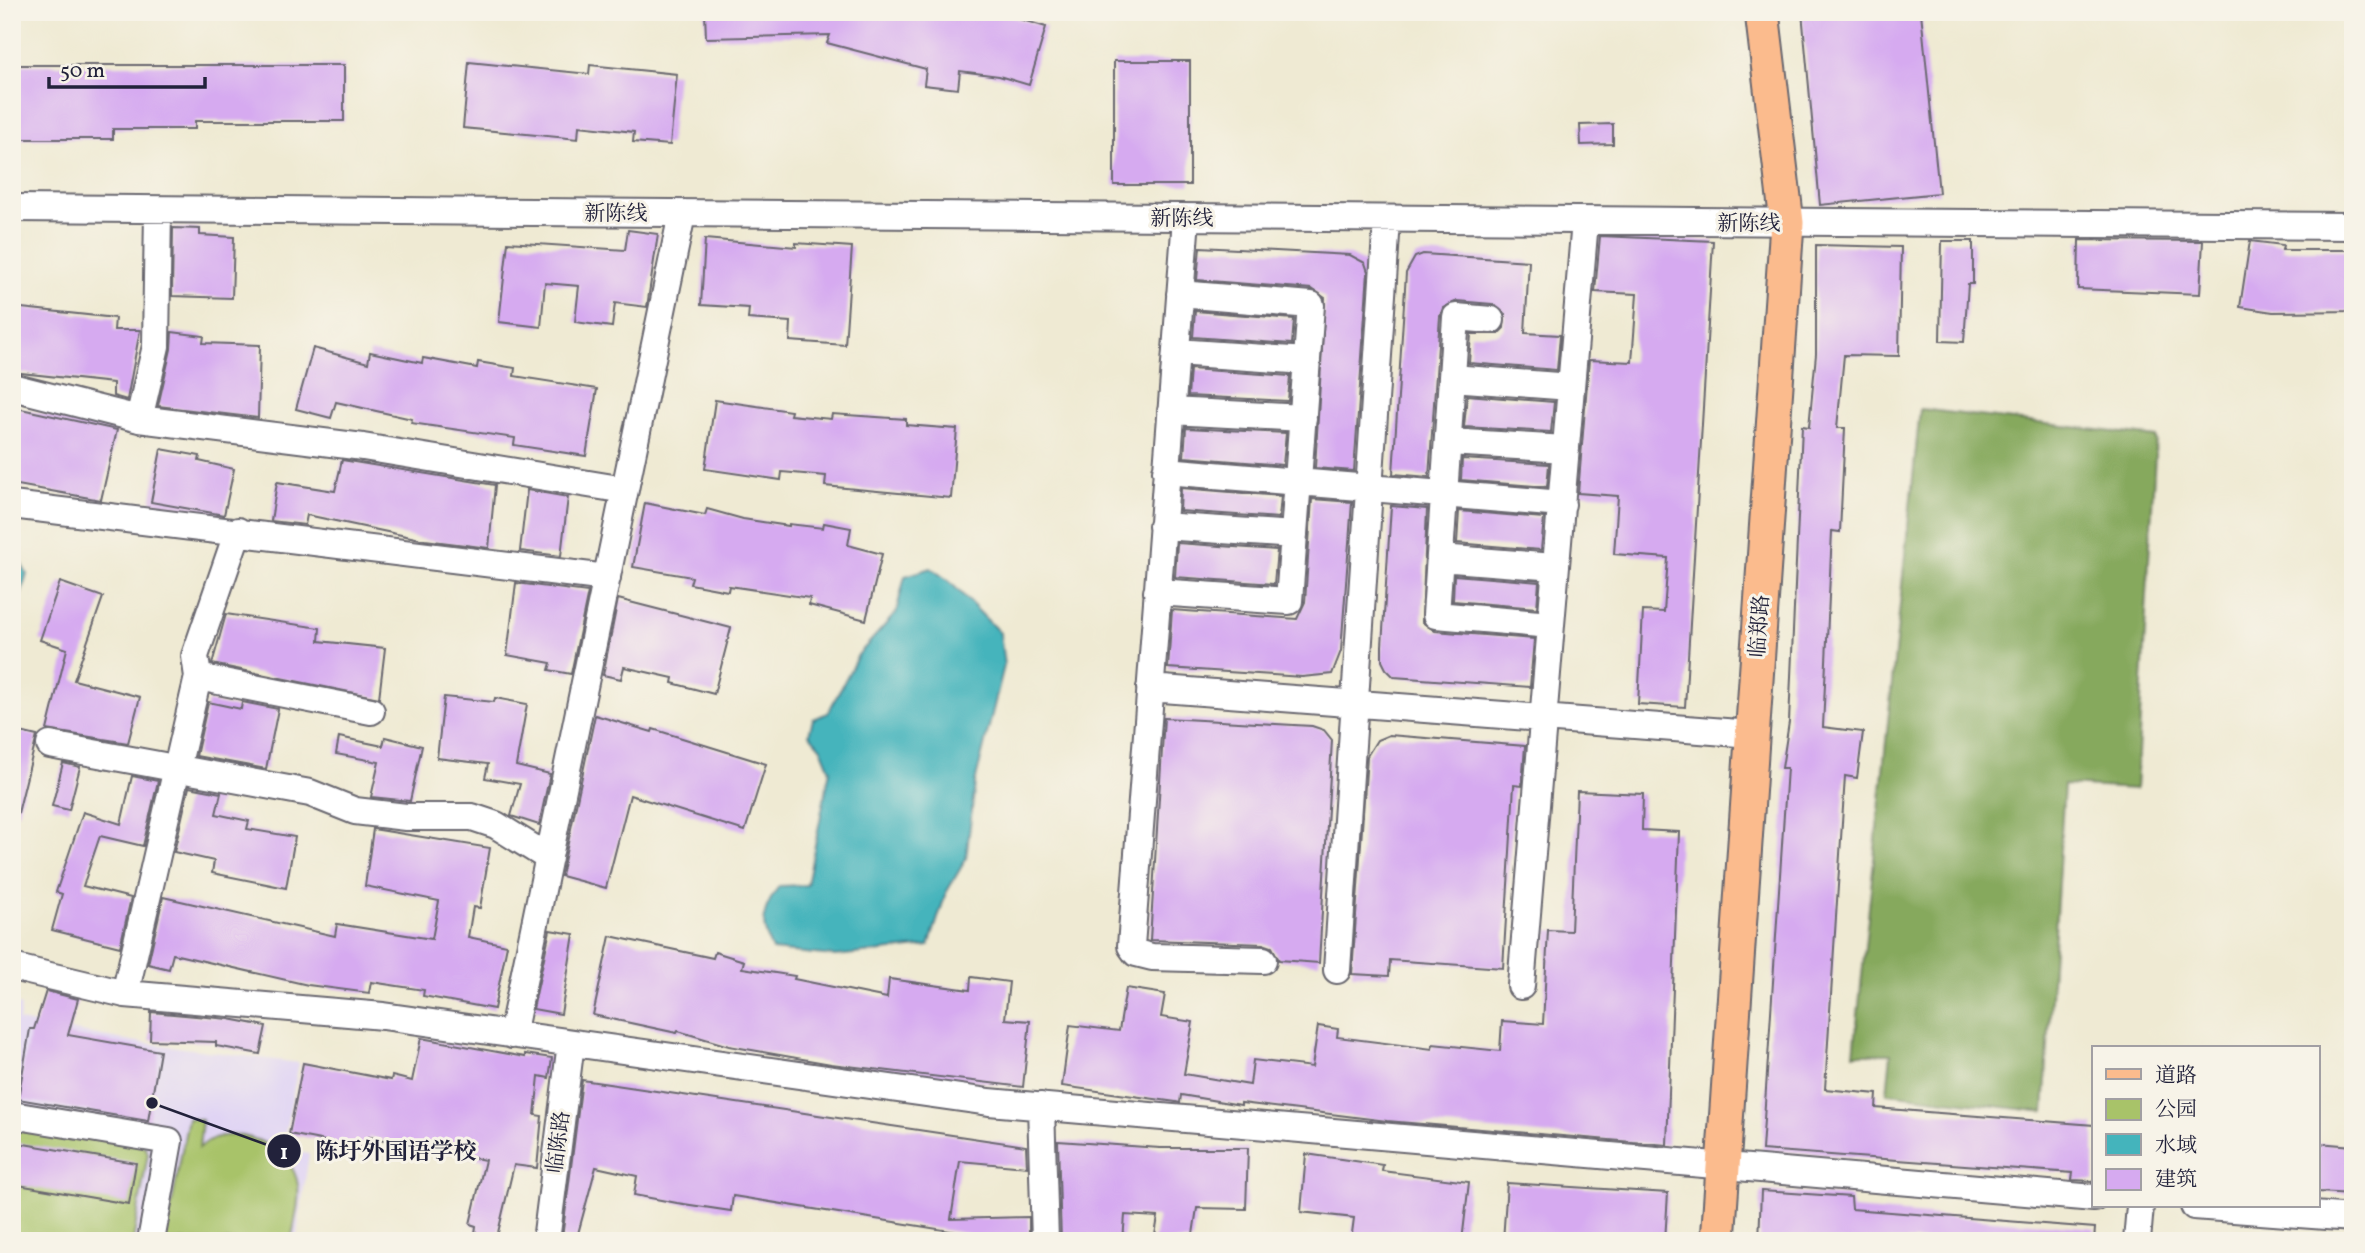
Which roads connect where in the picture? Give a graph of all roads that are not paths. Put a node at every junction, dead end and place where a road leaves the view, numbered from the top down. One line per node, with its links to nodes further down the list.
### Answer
1 (1762, 12): 8 (main road, 临郑路)
2 (12, 208): 3 (street, 新陈线)
3 (158, 210): 4 (street, 新陈线); 19 (street)
4 (682, 214): 5 (street, 新陈线); 25 (street)
5 (1186, 218): 6 (street, 新陈线); 10 (street)
6 (1387, 220): 7 (street, 新陈线); 24 (street)
7 (1586, 221): 8 (street, 新陈线); 16 (street)
8 (1787, 223): 9 (street, 新陈线); 42 (main road, 临郑路)
9 (2353, 226)
10 (1180, 294): 12 (street); 13 (street)
11 (1491, 320): 14 (street)
12 (1175, 352): 13 (street); 17 (street)
13 (1307, 361): 18 (street)
14 (1452, 378): 16 (street); 20 (street)
15 (12, 387): 19 (street)
16 (1571, 387): 21 (street)
17 (1171, 411): 18 (street); 22 (street)
18 (1303, 418): 23 (street)
19 (139, 419): 25 (street)
20 (1448, 442): 21 (street); 26 (street)
21 (1566, 449): 27 (street)
22 (1166, 471): 23 (street); 29 (street)
23 (1298, 482): 24 (street); 31 (street)
24 (1370, 488): 26 (street); 39 (street)
25 (625, 490): 34 (street)
26 (1444, 494): 27 (street); 32 (street)
27 (1562, 503): 33 (street)
28 (12, 505): 30 (street)
29 (1162, 526): 31 (street); 35 (street)
30 (238, 531): 34 (street); 37 (street)
31 (1294, 535): 35 (street)
32 (1440, 558): 33 (street); 36 (street)
33 (1556, 567): 36 (street)
34 (607, 578): 45 (street)
35 (1157, 592): 38 (street)
36 (1551, 625): 41 (street)
37 (198, 677): 40 (street); 44 (street)
38 (1150, 688): 39 (street); 46 (street)
39 (1356, 703): 41 (street); 48 (street)
40 (371, 711)
41 (1543, 718): 42 (street); 49 (street)
42 (1752, 734): 55 (main road, 临郑路)
43 (50, 745): 44 (street)
44 (177, 768): 45 (street); 50 (street)
45 (549, 858): 51 (street)
46 (1263, 960)
47 (12, 967): 50 (street)
48 (1337, 970)
49 (1521, 986)
50 (125, 994): 51 (street)
51 (512, 1035): 52 (street)
52 (571, 1043): 53 (street); 61 (street, 临陈路)
53 (1041, 1106): 55 (street); 62 (street)
54 (12, 1115): 60 (street)
55 (1723, 1167): 56 (street); 63 (main road, 临郑路)
56 (2092, 1198)
57 (2140, 1208): 64 (street)
58 (2220, 1208): 59 (street)
59 (2353, 1218)
60 (151, 1241)
61 (546, 1241)
62 (1045, 1241)
63 (1718, 1241)
64 (2137, 1241)

